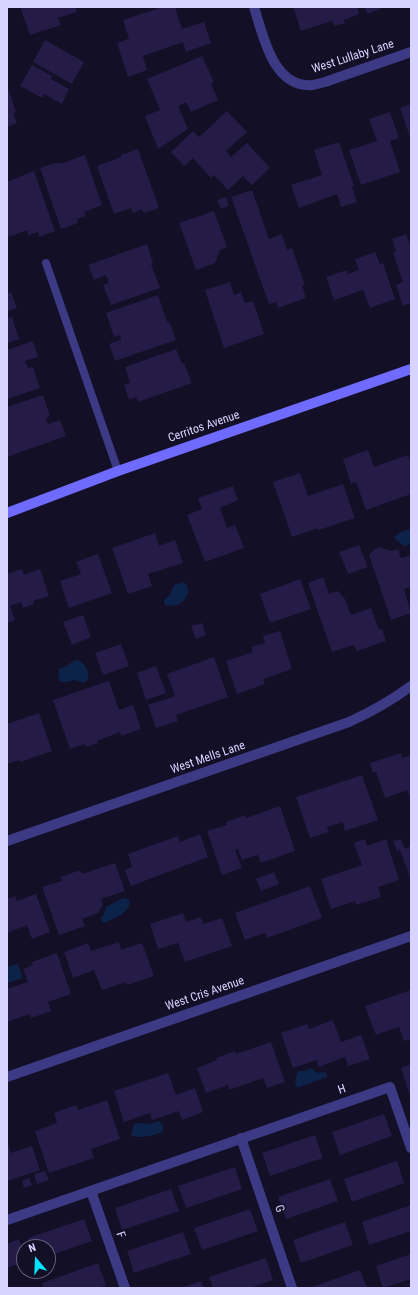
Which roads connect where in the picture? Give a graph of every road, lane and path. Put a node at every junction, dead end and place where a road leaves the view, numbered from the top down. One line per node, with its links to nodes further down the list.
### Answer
1 (254, 7): 2 (street, West Lullaby Lane)
2 (411, 52)
3 (46, 263): 5 (lane)
4 (411, 369): 5 (street, Cerritos Avenue)
5 (118, 471): 6 (street, Cerritos Avenue)
6 (7, 513)
7 (411, 686): 8 (street, West Mells Lane)
8 (7, 841)
9 (411, 936): 10 (street, West Cris Avenue)
10 (7, 1077)
11 (241, 1138): 12 (street, H); 13 (street, H); 16 (street, G)
12 (411, 1148)
13 (91, 1191): 14 (street, H); 15 (street, F)
14 (7, 1220)
15 (124, 1288)
16 (292, 1288)

